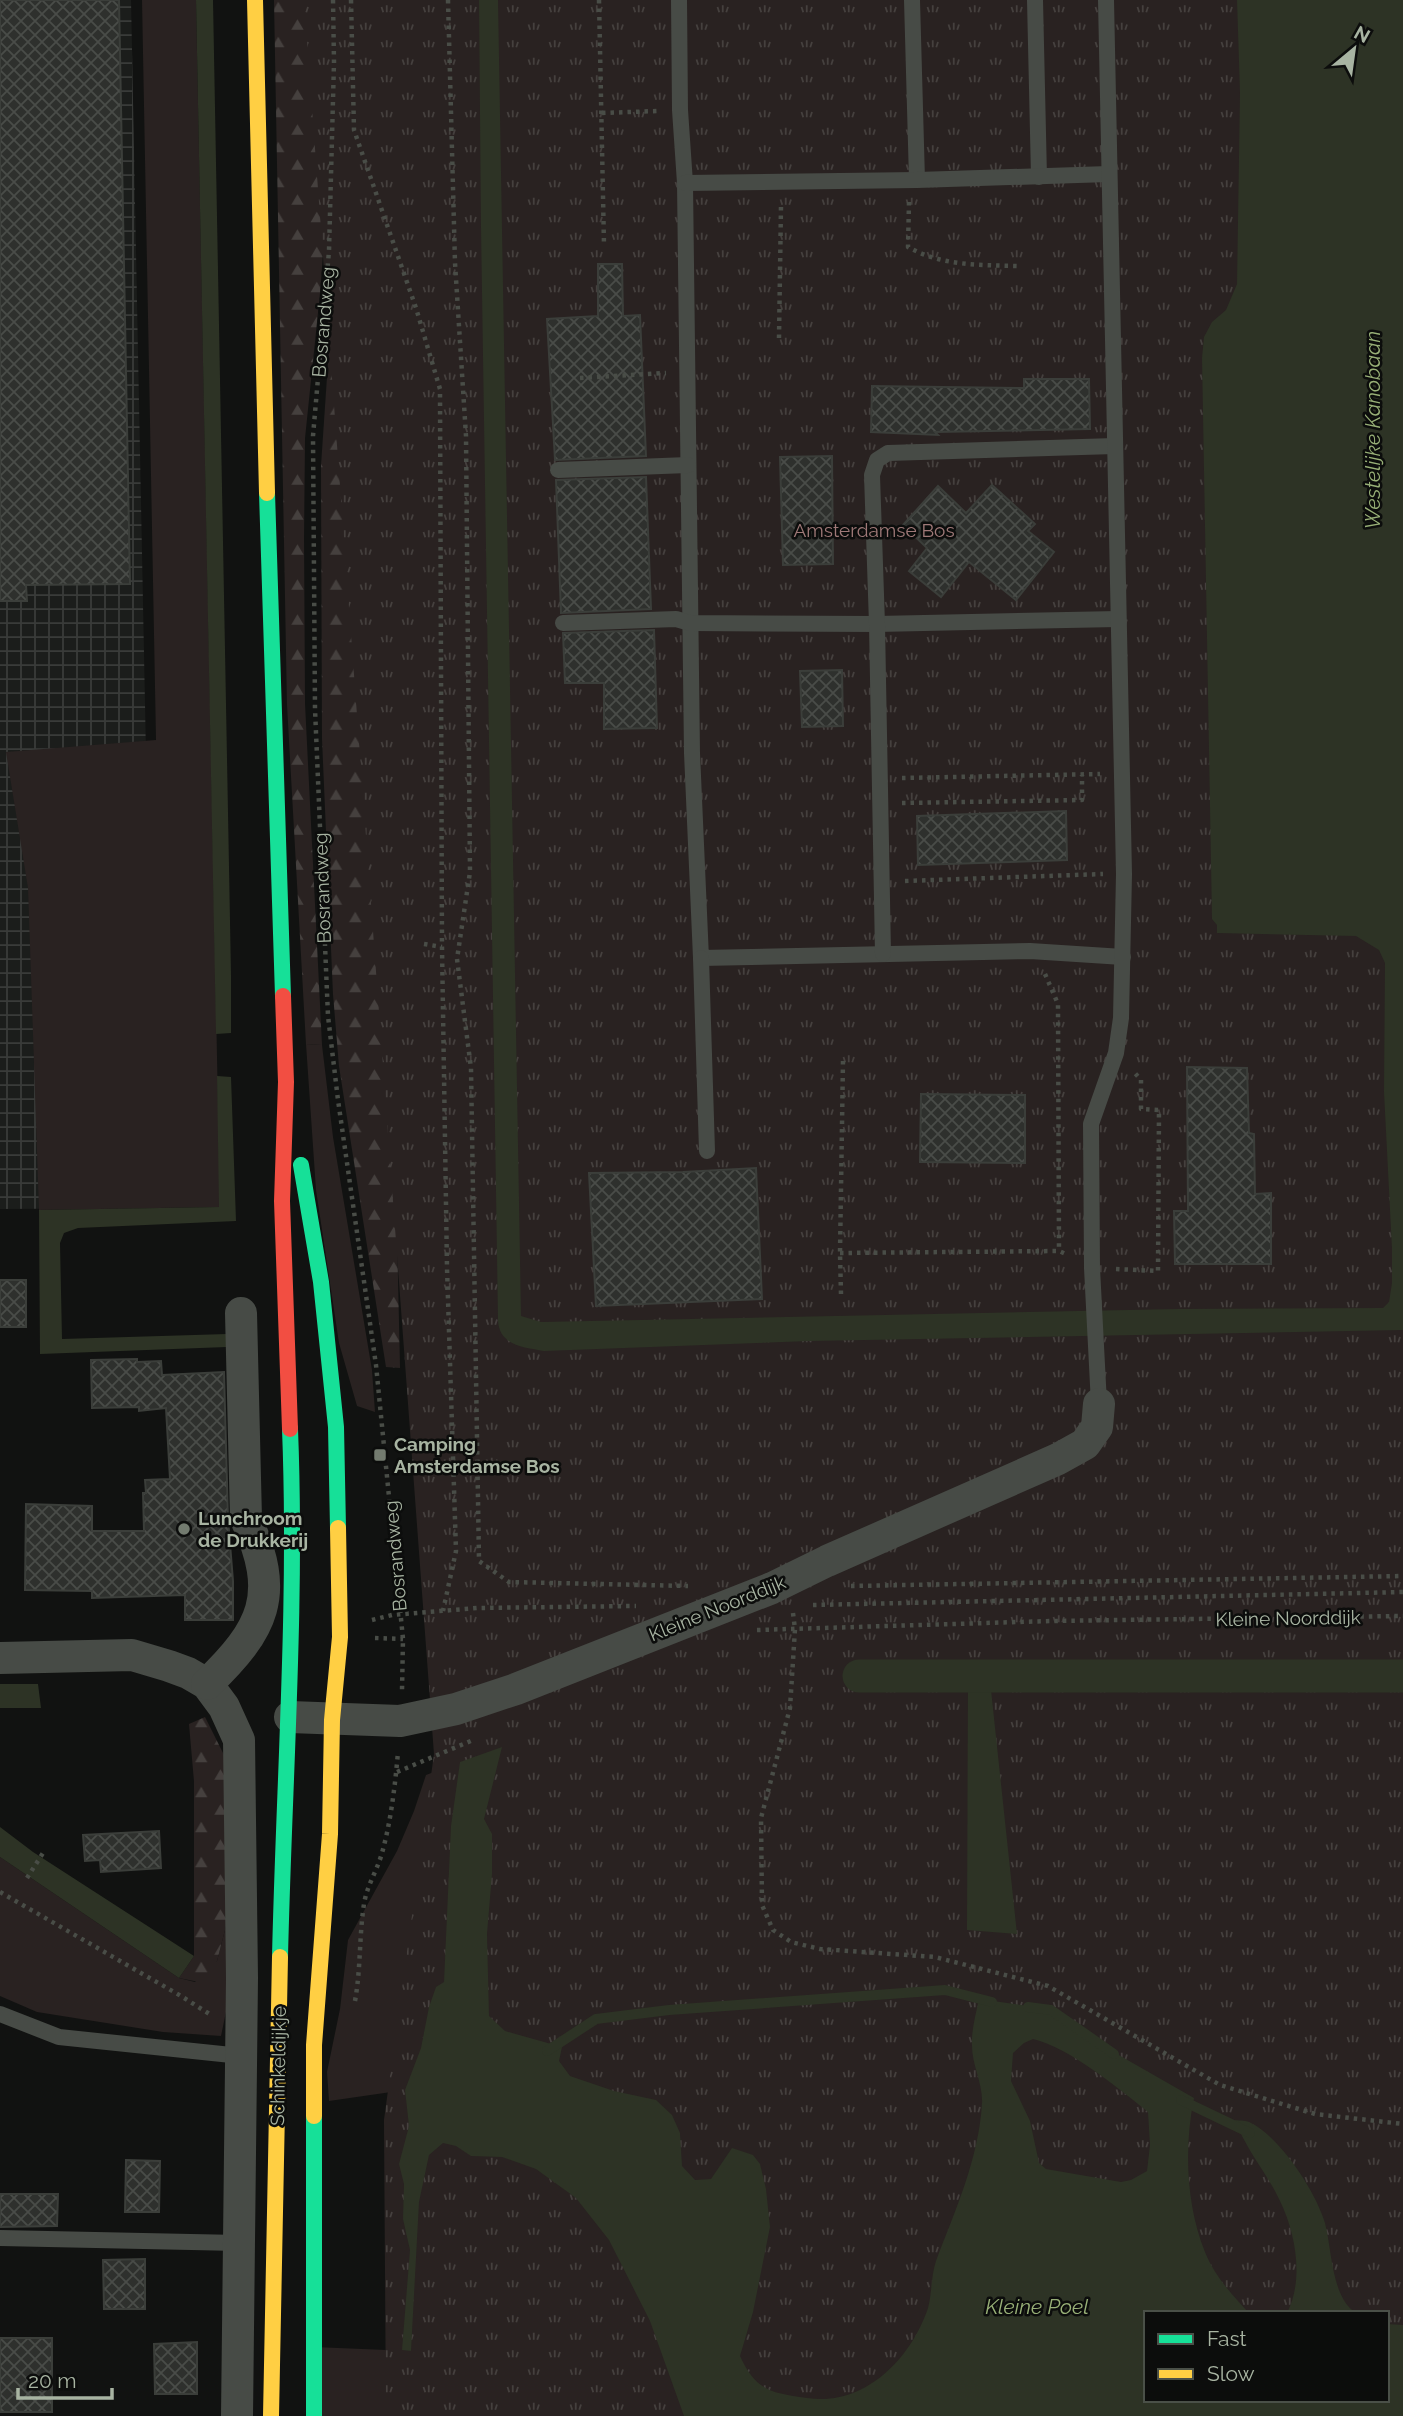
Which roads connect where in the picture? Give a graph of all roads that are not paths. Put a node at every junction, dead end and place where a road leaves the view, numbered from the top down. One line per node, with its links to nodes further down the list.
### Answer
1 (255, 0): 20 (main road)
2 (679, 0): 9 (lane)
3 (912, 0): 8 (lane)
4 (1035, 0): 7 (lane)
5 (1106, 0): 6 (lane)
6 (1109, 174): 7 (lane); 10 (lane)
7 (1039, 177): 8 (lane)
8 (913, 180): 9 (lane)
9 (685, 183): 11 (lane)
10 (1115, 446): 13 (lane); 16 (lane)
11 (688, 465): 12 (lane); 15 (lane)
12 (558, 470)
13 (1118, 619): 16 (lane); 18 (lane)
14 (564, 623): 15 (lane)
15 (690, 623): 16 (lane); 19 (lane)
16 (877, 625): 17 (lane)
17 (883, 954): 18 (lane); 19 (lane)
18 (1123, 957): 23 (lane)
19 (701, 958): 21 (lane)
20 (286, 1082): 26 (main road); 27 (main road)
21 (707, 1151)
22 (241, 1313): 25 (street)
23 (1099, 1404): 27 (street, Kleine Noorddijk)
24 (0, 1658): 25 (street)
25 (207, 1684): 29 (street, Schinkeldijkje)
26 (290, 1717): 27 (street, Kleine Noorddijk); 33 (main road, Schinkeldijkje)
27 (332, 1720): 34 (main road, Schinkeldijkje)
28 (0, 2014): 29 (lane)
29 (241, 2046): 31 (street, Schinkeldijkje)
30 (0, 2238): 31 (lane)
31 (239, 2243): 32 (street, Schinkeldijkje)
32 (237, 2416)
33 (271, 2416)
34 (314, 2416)

